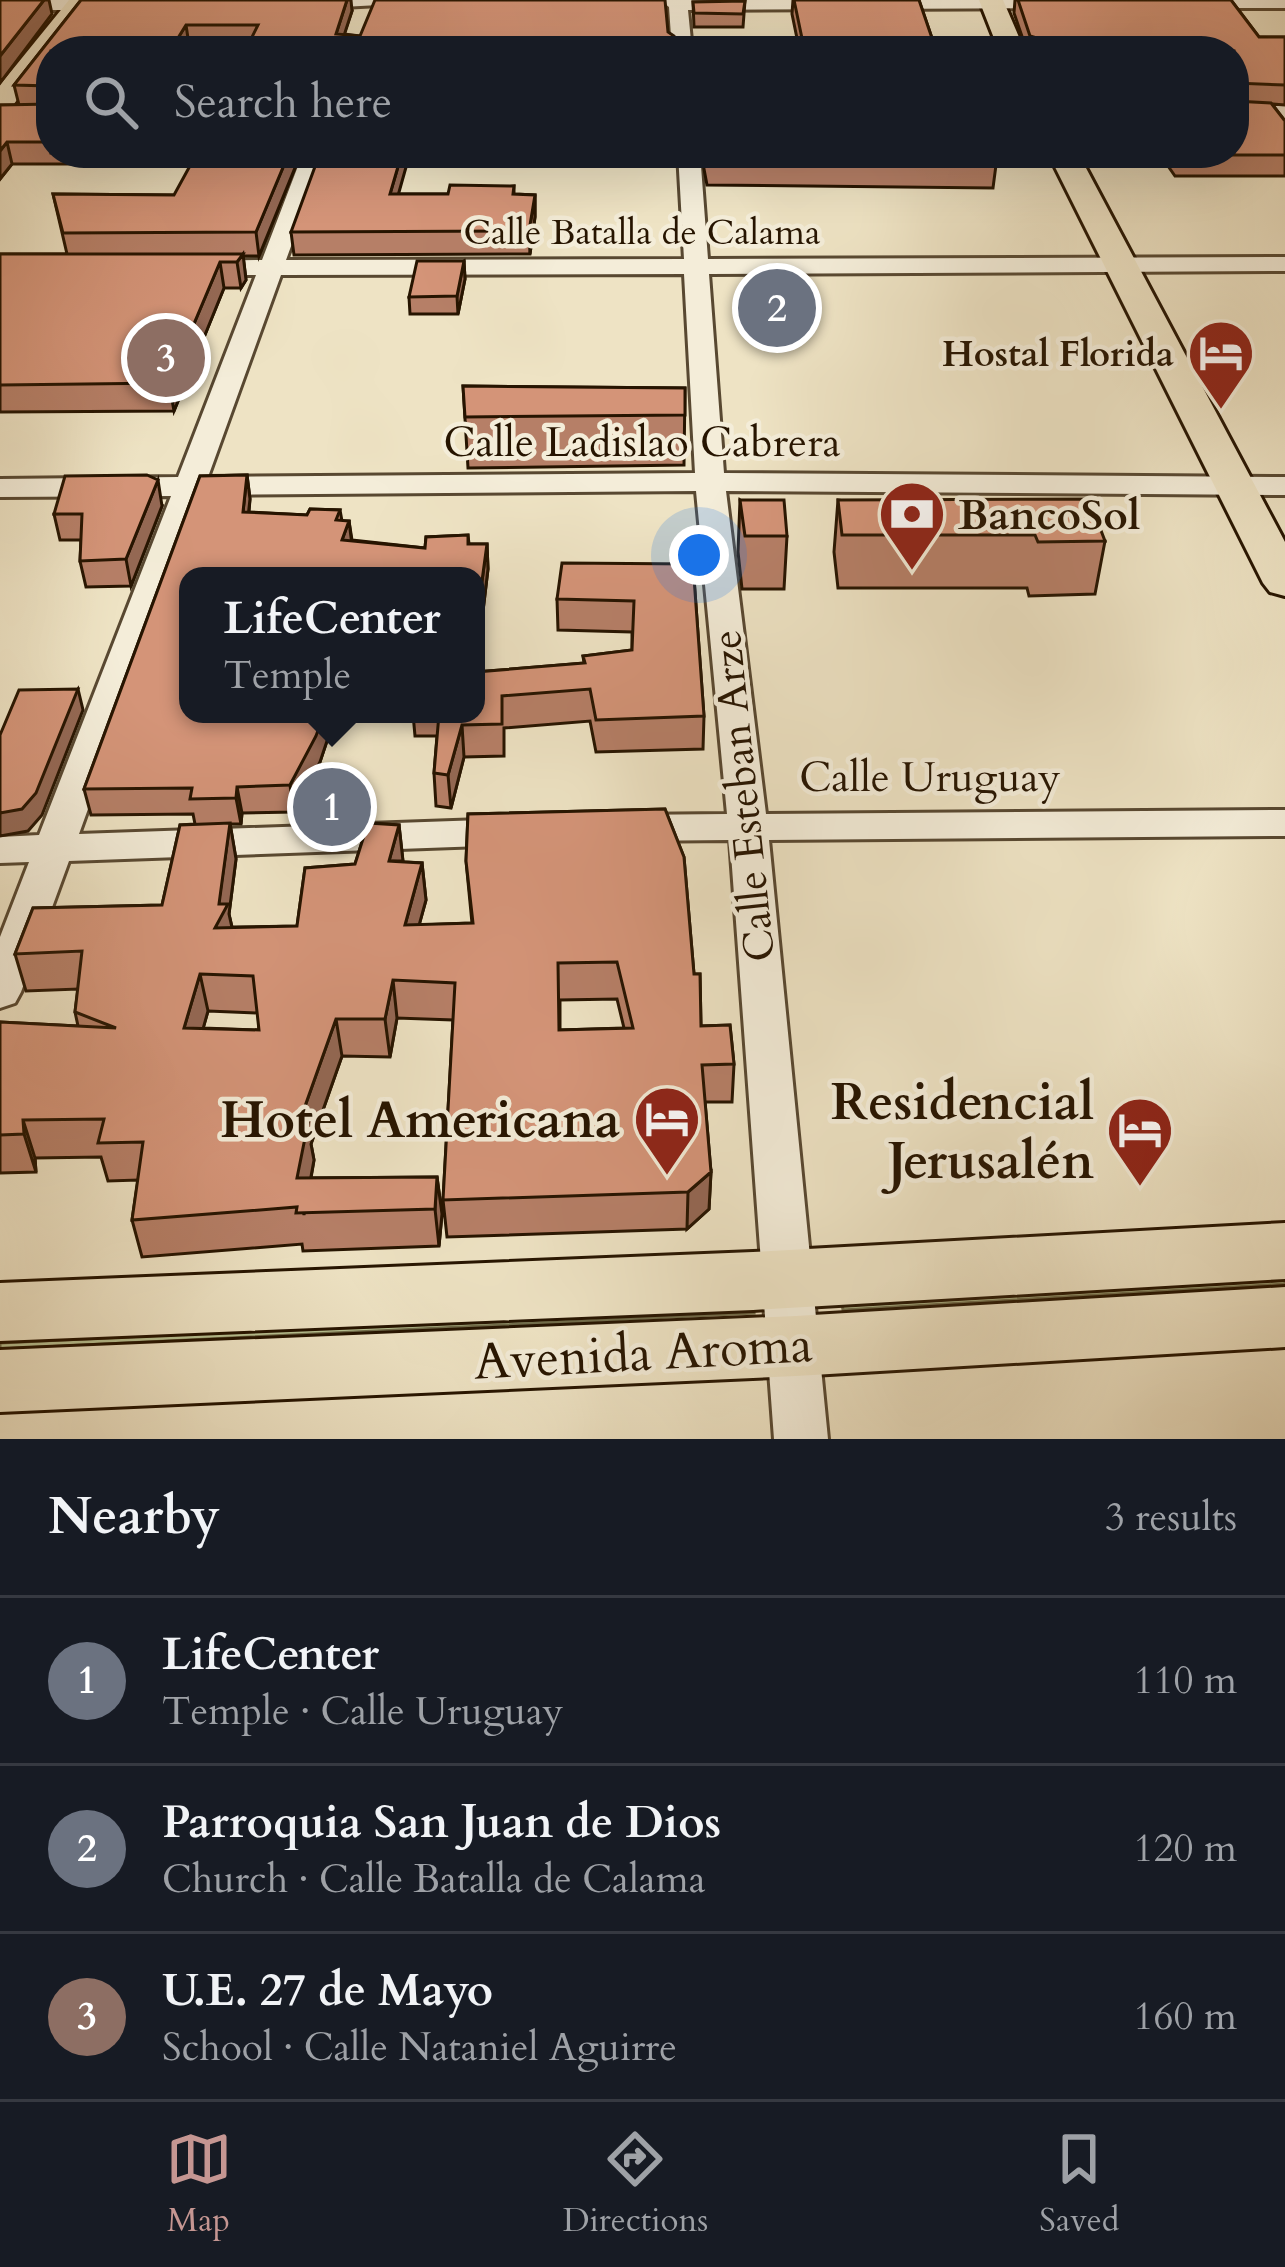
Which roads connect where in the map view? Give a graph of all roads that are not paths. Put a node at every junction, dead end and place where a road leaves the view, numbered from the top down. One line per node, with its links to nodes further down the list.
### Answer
1 (67, 2): 9 (street); 10 (street); 12 (main road); 16 (main road)
2 (373, 2): 8 (street); 11 (street)
3 (991, 2): 4 (street); 5 (street); 14 (main road)
4 (674, 3): 13 (street)
5 (1092, 3)
6 (1156, 3): 7 (street)
7 (1285, 3)
8 (290, 4)
9 (0, 5)
10 (132, 5)
11 (361, 26)
12 (48, 36)
13 (680, 36)
14 (1006, 36)
15 (36, 56): 17 (main road)
16 (0, 70)
17 (4, 112)
18 (1249, 112): 19 (street)
19 (1285, 112)
20 (309, 168): 27 (street)
21 (689, 168): 25 (street, Calle Esteban Arze)
22 (1071, 168): 23 (main road)
23 (1121, 264): 24 (street, Calle Batalla de Calama); 25 (street, Calle Batalla de Calama); 31 (main road)
24 (1285, 264)
25 (698, 266): 27 (street, Calle Batalla de Calama); 28 (street, Calle Esteban Arze)
26 (159, 268): 27 (street, Calle Batalla de Calama)
27 (272, 268): 29 (street)
28 (710, 482): 29 (street, Calle Ladislao Cabrera); 31 (street, Calle Ladislao Cabrera); 35 (street, Calle Esteban Arze)
29 (192, 485): 32 (street, Calle Ladislao Cabrera); 36 (street)
30 (1285, 485): 31 (street, Calle Ladislao Cabrera)
31 (1238, 486): 33 (main road)
32 (0, 488)
33 (1285, 583)
34 (1285, 823): 35 (street, Calle Uruguay)
35 (747, 824): 36 (street, Calle Uruguay); 40 (street, Calle Esteban Arze)
36 (56, 848): 37 (street, Calle Uruguay); 38 (street)
37 (0, 850)
38 (0, 992)
39 (1285, 1251): 40 (main road, Avenida Aroma)
40 (788, 1279): 41 (main road, Avenida Aroma); 43 (street, Calle Esteban Arze)
41 (0, 1312)
42 (1285, 1317): 43 (main road, Avenida Aroma)
43 (796, 1346): 44 (main road, Avenida Aroma); 45 (street, Calle Esteban Arze)
44 (0, 1381)
45 (801, 1439)

